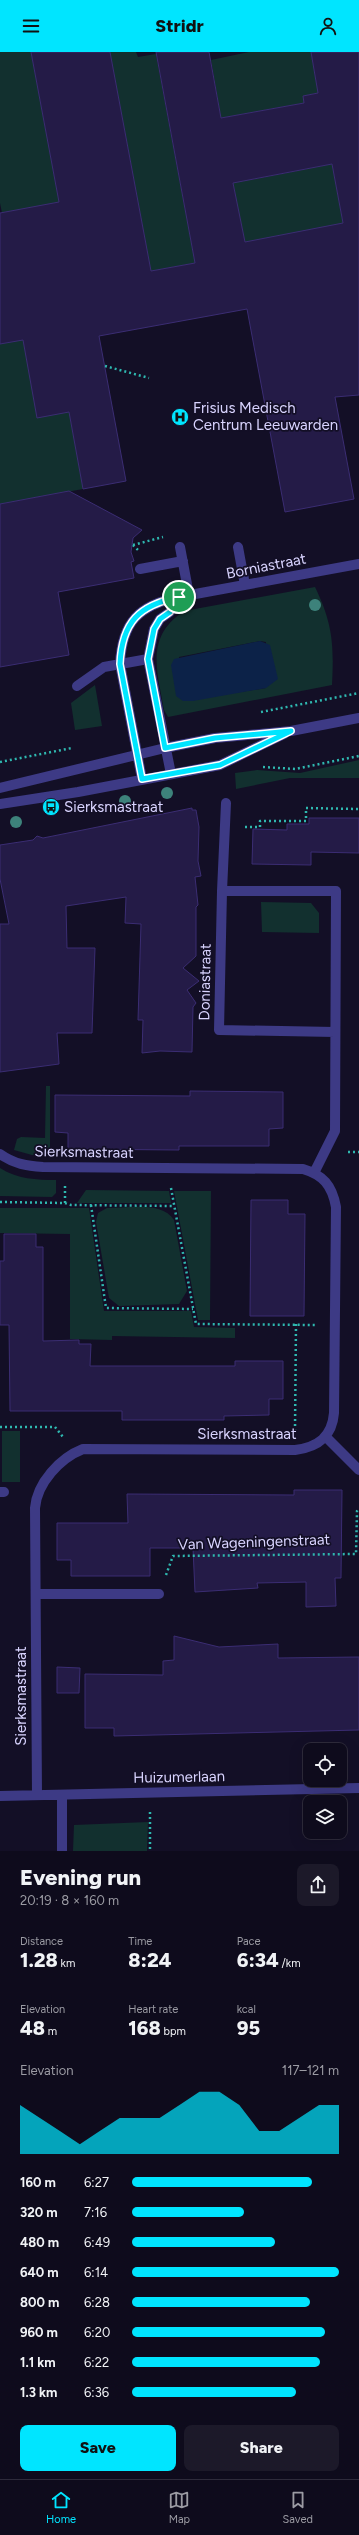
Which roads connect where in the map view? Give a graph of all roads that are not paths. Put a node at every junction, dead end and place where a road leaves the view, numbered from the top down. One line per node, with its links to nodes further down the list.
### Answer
1 (238, 547): 6 (street)
2 (180, 548): 3 (street)
3 (183, 561): 5 (street); 7 (street)
4 (359, 564): 6 (street, Borniastraat)
5 (140, 569)
6 (245, 585): 7 (street, Borniastraat)
7 (184, 596): 8 (street); 9 (street, Borniastraat)
8 (148, 659): 9 (street); 13 (street)
9 (120, 664): 10 (street); 14 (street, Borniastraat)
10 (77, 686)
11 (359, 718): 12 (street)
12 (291, 731): 13 (street); 15 (street)
13 (165, 748): 14 (street); 15 (street)
14 (137, 754): 16 (street, Borniastraat); 17 (street)
15 (171, 774): 16 (street)
16 (142, 779): 19 (street)
17 (0, 788)
18 (226, 803): 20 (street, Doniastraat)
19 (0, 804)
20 (222, 891): 21 (street); 21 (street, Doniastraat)
21 (335, 1032): 23 (street)
22 (0, 1154): 23 (street, Sierksmastraat)
23 (314, 1173): 24 (street, Sierksmastraat)
24 (326, 1437): 25 (street); 26 (street, Sierksmastraat)
25 (359, 1470)
26 (36, 1594): 27 (street); 29 (street, Sierksmastraat)
27 (159, 1594)
28 (359, 1788): 30 (street, Huizumerlaan)
29 (37, 1795): 30 (street, Huizumerlaan); 31 (street, Huizumerlaan)
30 (62, 1795): 32 (street)
31 (0, 1796)
32 (62, 1851)

